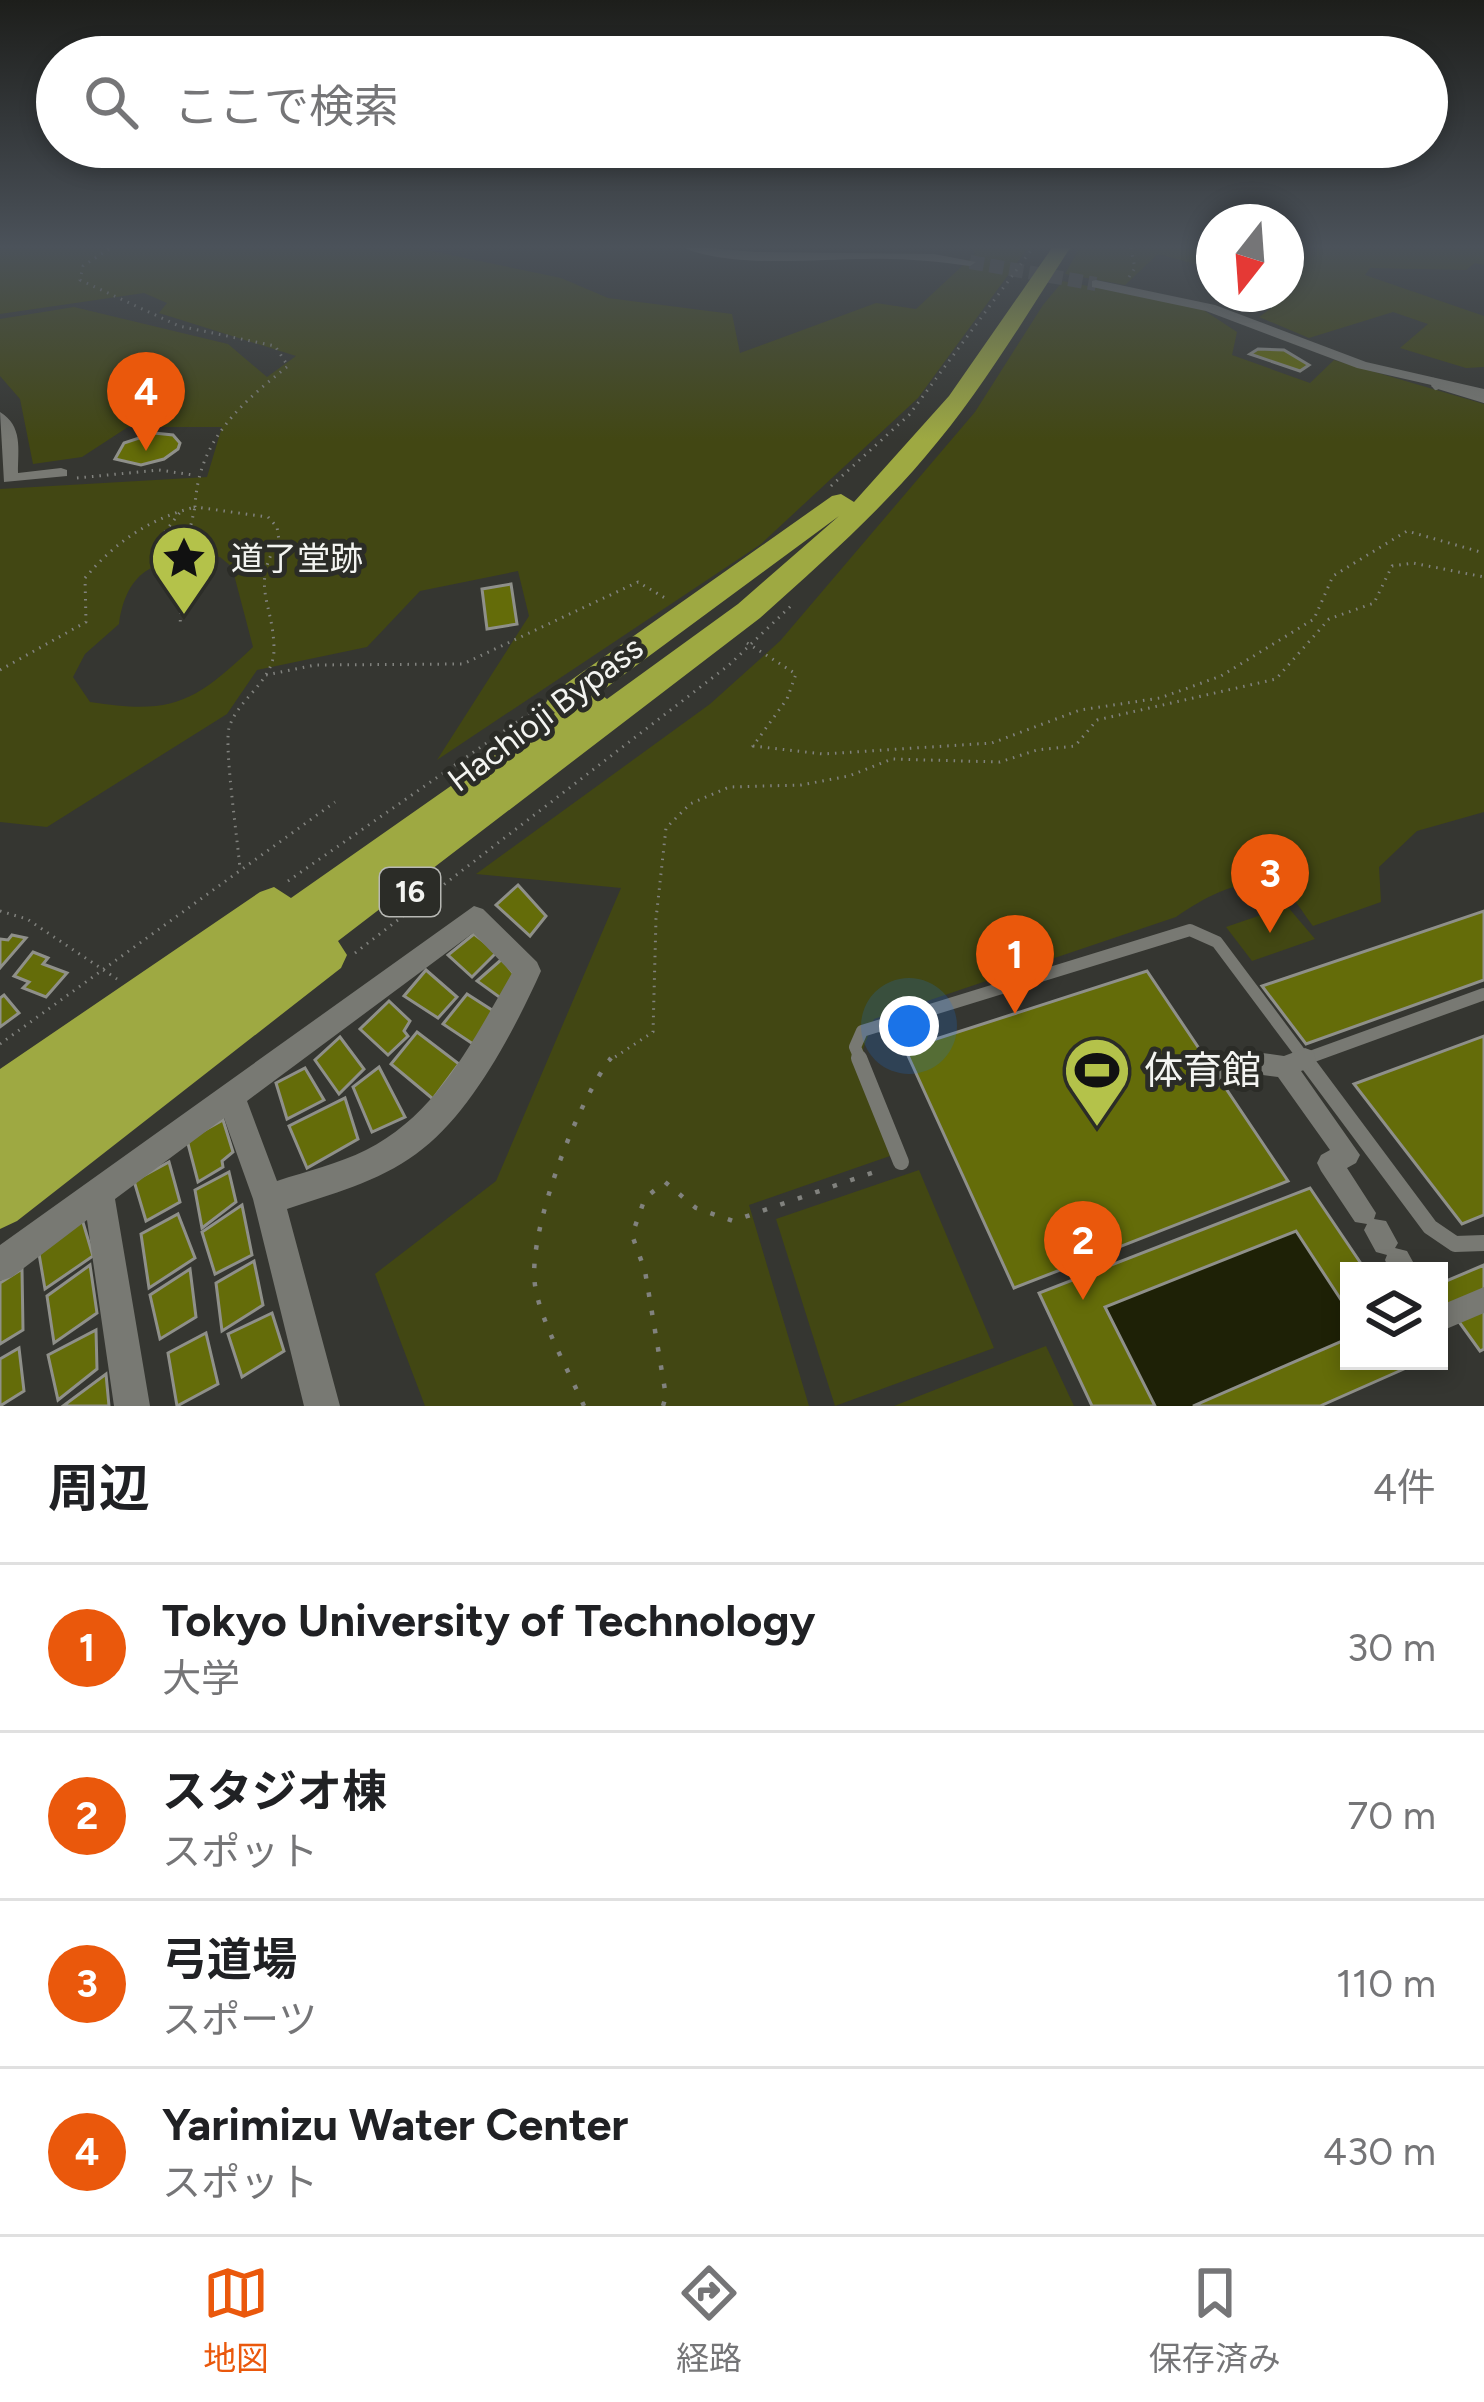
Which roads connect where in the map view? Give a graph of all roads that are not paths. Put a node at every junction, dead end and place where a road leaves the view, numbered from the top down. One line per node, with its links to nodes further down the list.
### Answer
1 (999, 311): 7 (highway, Hachioji Bypass / 16)
2 (1017, 311): 8 (highway, Hachioji Bypass / 16)
3 (1217, 311): 4 (street)
4 (1484, 396)
5 (0, 417): 6 (street)
6 (61, 473)
7 (841, 502): 12 (highway, 16); 14 (highway, Hachioji Bypass / 16)
8 (804, 562): 16 (highway, Hachioji Bypass / 16); 19 (highway, 16)
9 (1484, 994): 10 (lane)
10 (1294, 1063): 11 (street); 15 (lane); 20 (lane); 21 (street)
11 (1218, 1076)
12 (0, 1096)
13 (231, 1098): 17 (street); 18 (street); 18 (street)
14 (0, 1129)
15 (902, 1162)
16 (0, 1169)
17 (99, 1195): 22 (street); 25 (street)
18 (269, 1199): 26 (street)
19 (0, 1204)
20 (1484, 1243)
21 (1386, 1244)
22 (0, 1265)
23 (1484, 1300): 24 (street)
24 (1448, 1315)
25 (132, 1406)
26 (322, 1406)

